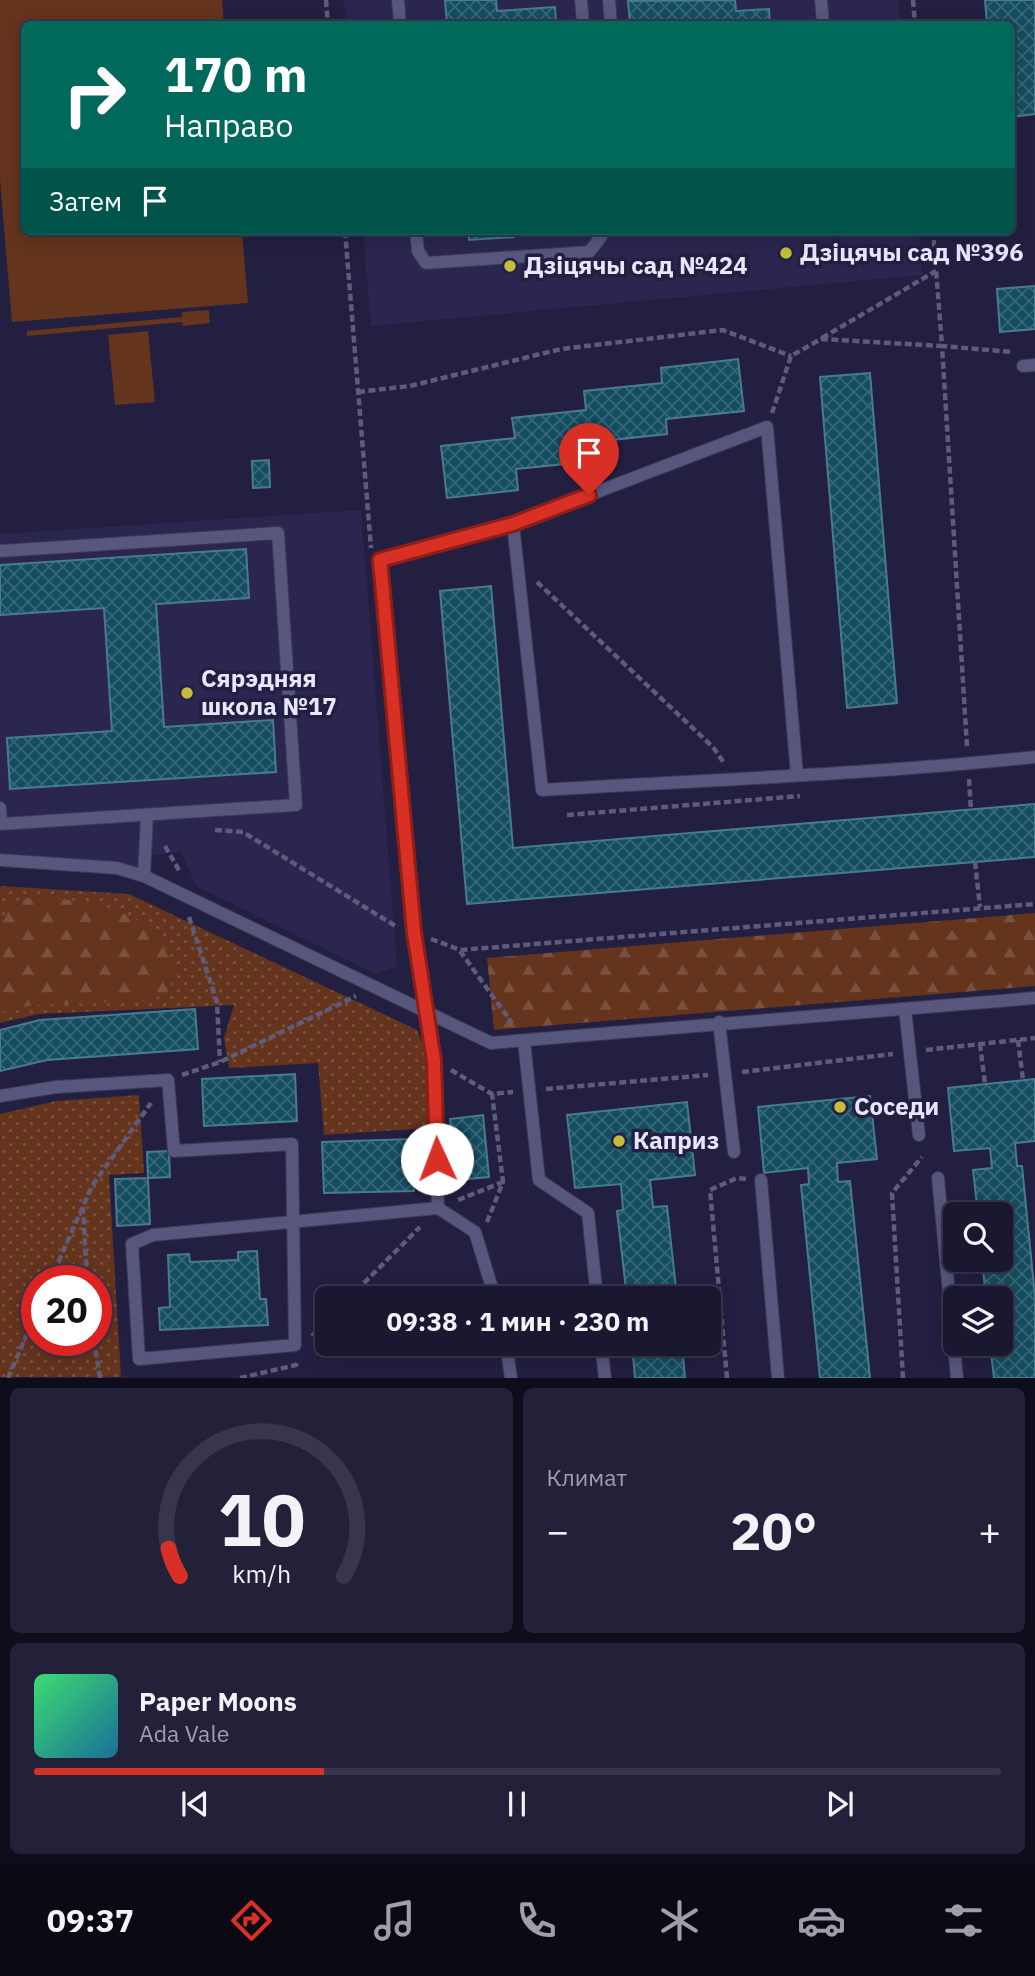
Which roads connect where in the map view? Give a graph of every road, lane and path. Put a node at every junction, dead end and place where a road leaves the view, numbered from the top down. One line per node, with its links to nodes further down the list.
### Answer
1 (326, 0): 7 (path)
2 (398, 0): 8 (lane)
3 (581, 0): 9 (lane)
4 (609, 0): 10 (lane)
5 (821, 0): 11 (lane)
6 (913, 0): 12 (path)
7 (328, 21)
8 (400, 21)
9 (583, 21)
10 (611, 21)
11 (823, 21)
12 (915, 21)
13 (345, 235): 22 (path)
14 (416, 235): 15 (lane)
15 (601, 235)
16 (933, 235): 17 (path)
17 (936, 271): 18 (path); 19 (path)
18 (821, 339): 19 (path); 21 (path)
19 (942, 346): 20 (path); 29 (path)
20 (1022, 352)
21 (792, 356): 22 (path); 23 (path)
22 (358, 392): 26 (path)
23 (767, 427): 24 (lane); 30 (lane)
24 (513, 524): 27 (lane); 46 (lane)
25 (0, 551): 35 (lane)
26 (372, 555)
27 (517, 566): 31 (path); 31 (lane)
28 (1035, 757): 29 (lane)
29 (968, 764): 30 (lane); 34 (path)
30 (797, 775): 31 (lane)
31 (734, 778): 32 (path)
32 (734, 801)
33 (0, 808): 35 (lane)
34 (971, 810)
35 (148, 820): 39 (lane); 40 (path)
36 (202, 829): 46 (path)
37 (0, 860): 39 (lane)
38 (975, 862): 42 (path)
39 (144, 876): 40 (lane)
40 (188, 895): 44 (path); 53 (lane)
41 (1035, 904): 42 (path)
42 (980, 907): 47 (path)
43 (178, 912): 44 (path)
44 (189, 917): 45 (path); 61 (path)
45 (201, 923)
46 (410, 932): 47 (path); 53 (lane)
47 (460, 950): 57 (path)
48 (345, 990): 49 (path)
49 (356, 995): 51 (path); 61 (path)
50 (1035, 998): 52 (lane)
51 (369, 1001)
52 (905, 1009): 54 (lane); 59 (lane)
53 (426, 1010): 57 (lane); 60 (lane)
54 (719, 1023): 57 (lane); 62 (lane)
55 (1035, 1038): 56 (path)
56 (1018, 1040): 58 (path); 64 (path)
57 (524, 1041): 66 (lane)
58 (980, 1044): 59 (path); 65 (path)
59 (910, 1051): 62 (path); 69 (lane)
60 (434, 1061): 67 (path); 76 (lane)
61 (219, 1062): 63 (path)
62 (725, 1074): 66 (path); 70 (lane)
63 (168, 1080): 68 (lane); 75 (path); 77 (lane)
64 (1023, 1080)
65 (985, 1084)
66 (529, 1091): 67 (path); 83 (lane)
67 (492, 1094): 74 (path)
68 (0, 1096)
69 (919, 1135): 71 (path)
70 (734, 1152)
71 (922, 1157): 72 (path); 94 (path)
72 (938, 1178): 95 (lane)
73 (761, 1180): 92 (path); 93 (lane)
74 (503, 1182): 76 (path); 78 (path)
75 (83, 1206): 79 (path); 80 (path)
76 (442, 1207): 77 (lane); 78 (lane); 81 (path)
77 (295, 1220): 77 (lane)
78 (478, 1244): 82 (lane)
79 (57, 1265)
80 (86, 1265)
81 (361, 1286)
82 (491, 1286)
83 (596, 1286)
84 (21, 1347): 88 (path)
85 (97, 1356): 89 (path)
86 (508, 1356): 90 (lane)
87 (602, 1356): 91 (lane)
88 (8, 1377)
89 (100, 1377)
90 (511, 1377)
91 (605, 1377)
92 (727, 1377)
93 (778, 1377)
94 (903, 1377)
95 (957, 1377)

